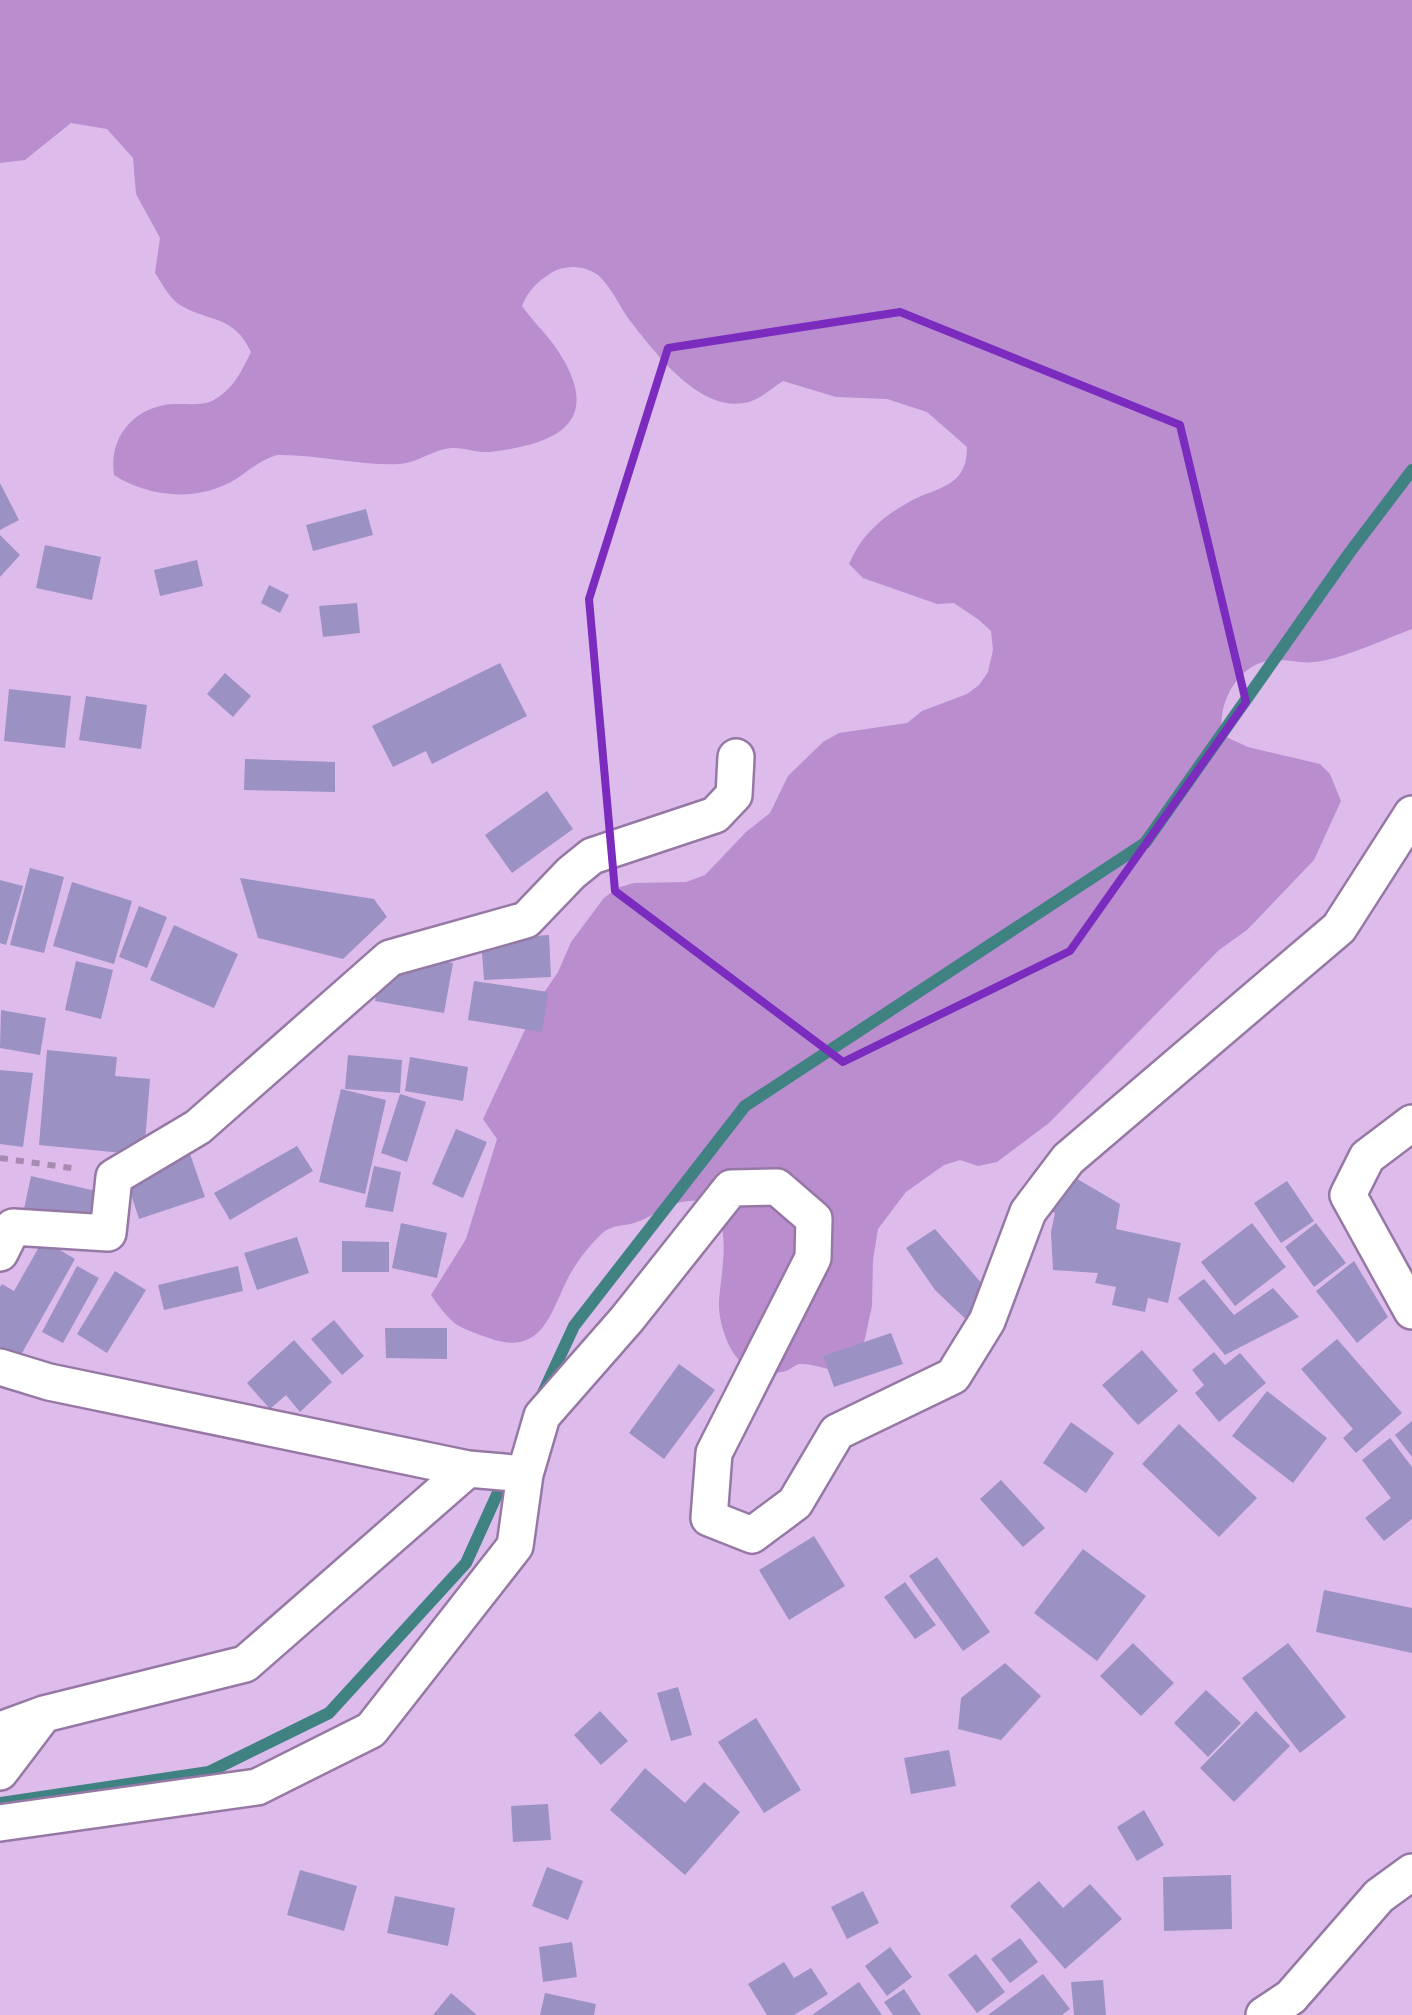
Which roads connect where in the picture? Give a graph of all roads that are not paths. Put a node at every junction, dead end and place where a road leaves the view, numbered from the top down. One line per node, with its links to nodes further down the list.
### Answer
1 (736, 756): 4 (street)
2 (1412, 814): 8 (street)
3 (1412, 1123): 5 (street)
4 (0, 1253)
5 (1412, 1311)
6 (0, 1366): 7 (street)
7 (468, 1469): 8 (street); 9 (street)
8 (526, 1474): 12 (street)
9 (44, 1714): 10 (street); 11 (street)
10 (0, 1730)
11 (0, 1772)
12 (0, 1822)
13 (1412, 1872): 14 (street)
14 (1264, 2015)

